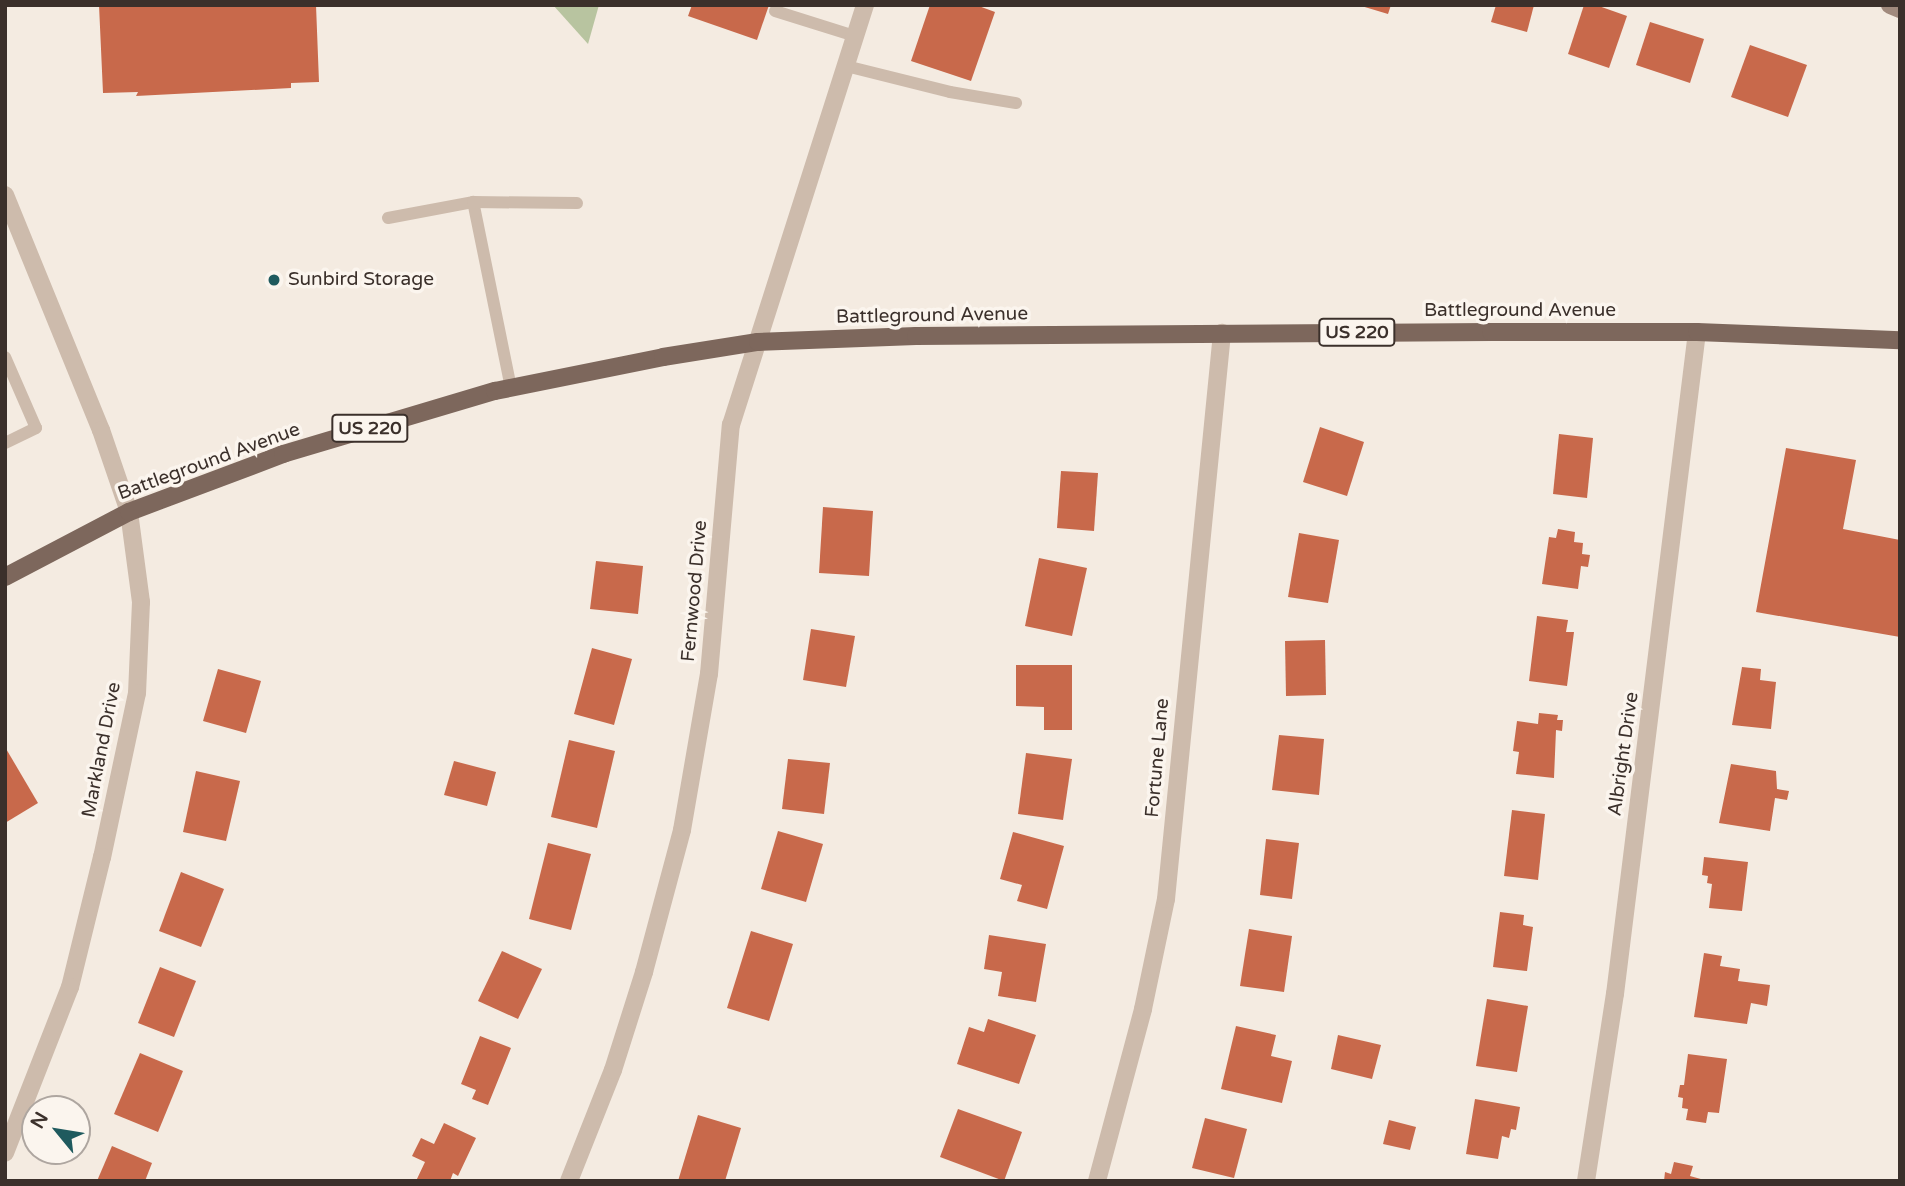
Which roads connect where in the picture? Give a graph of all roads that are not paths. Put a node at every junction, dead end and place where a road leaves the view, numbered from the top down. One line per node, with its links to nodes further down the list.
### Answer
1 (864, 5): 5 (street, Fernwood Drive)
2 (1890, 5): 3 (main road)
3 (1900, 9)
4 (775, 11): 5 (lane)
5 (855, 36): 6 (street, Fernwood Drive)
6 (846, 66): 7 (lane); 15 (street, Fernwood Drive)
7 (1016, 103)
8 (5, 195): 19 (street, Markland Drive)
9 (473, 202): 10 (lane); 11 (lane); 17 (lane)
10 (577, 204)
11 (388, 218)
12 (1698, 332): 13 (main road, Battleground Avenue / US 220); 14 (main road, Battleground Avenue / US 220); 24 (street, Albright Drive)
13 (1222, 333): 15 (main road, Battleground Avenue / US 220); 23 (street, Fortune Lane)
14 (1900, 340)
15 (758, 342): 17 (main road, Battleground Avenue / US 220); 22 (street, Fernwood Drive)
16 (5, 357): 18 (lane)
17 (511, 388): 19 (main road, Battleground Avenue / US 220)
18 (5, 443)
19 (128, 512): 20 (main road, Battleground Avenue / US 220); 21 (street, Markland Drive)
20 (5, 577)
21 (5, 1153)
22 (569, 1181)
23 (1097, 1181)
24 (1586, 1181)

